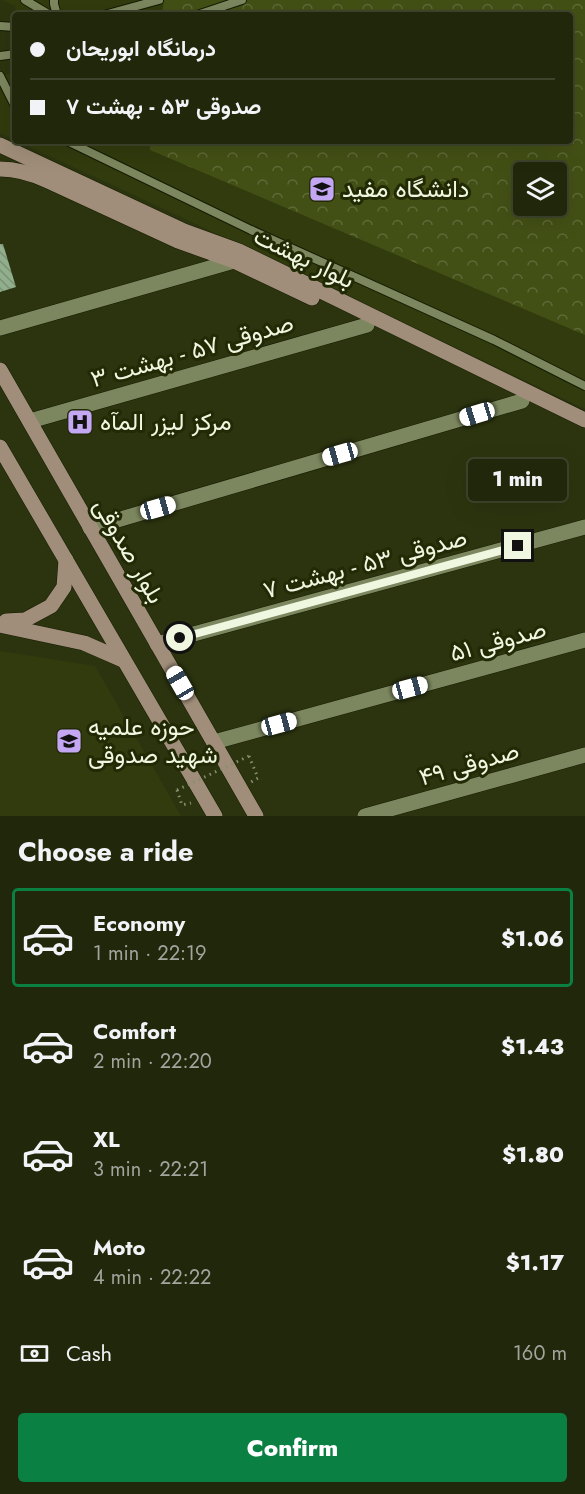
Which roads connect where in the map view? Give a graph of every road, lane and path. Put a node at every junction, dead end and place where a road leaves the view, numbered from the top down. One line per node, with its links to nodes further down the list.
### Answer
1 (25, 0): 4 (lane)
2 (159, 0): 5 (lane)
3 (242, 0): 6 (lane)
4 (45, 12)
5 (115, 12)
6 (206, 12)
7 (0, 76): 8 (lane)
8 (12, 100)
9 (73, 144): 16 (lane)
10 (0, 146): 18 (street, بلوار بهشت)
11 (0, 169): 12 (street, بلوار بهشت)
12 (234, 261): 13 (street, بلوار بهشت); 14 (street)
13 (367, 325): 17 (street, بلوار بهشت); 19 (street, صدوقی ۵۷ - بهشت ۳)
14 (0, 328)
15 (0, 370): 19 (street, بلوار صدوقی)
16 (585, 386)
17 (522, 401): 20 (street, بلوار بهشت); 23 (street)
18 (585, 420)
19 (30, 421): 23 (street, بلوار صدوقی)
20 (585, 431)
21 (0, 447): 24 (street)
22 (585, 527): 27 (street, صدوقی ۵۳ - بهشت ۷)
23 (90, 528): 27 (street, بلوار صدوقی)
24 (66, 560): 25 (street); 28 (street)
25 (0, 623): 28 (street)
26 (585, 640): 29 (street, صدوقی ۵۱)
27 (157, 644): 29 (street, بلوار صدوقی)
28 (123, 660): 33 (street)
29 (213, 742): 34 (street, بلوار صدوقی)
30 (585, 755): 35 (street, صدوقی ۴۹)
31 (258, 778): 32 (path, bridge)
32 (182, 805)
33 (215, 816)
34 (256, 816)
35 (365, 816)

